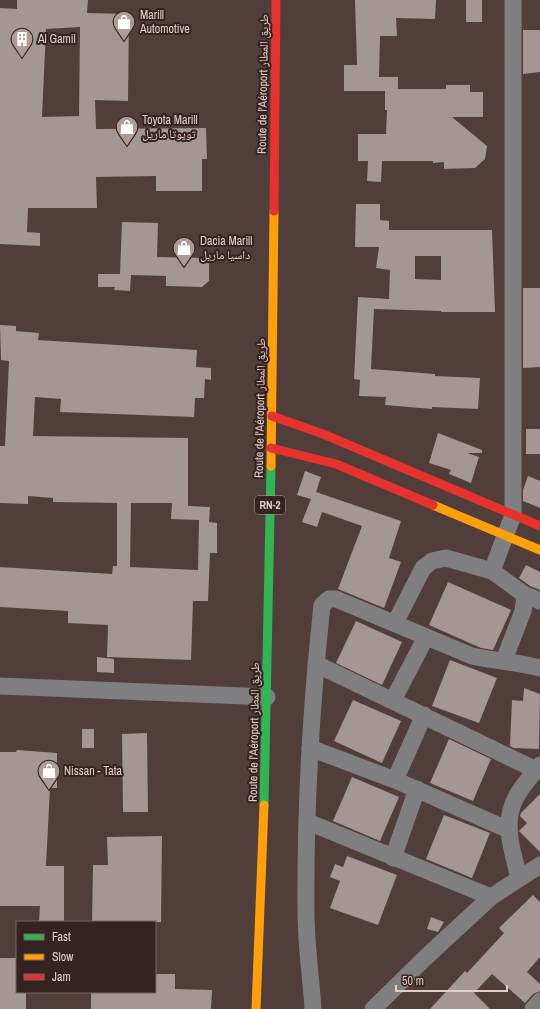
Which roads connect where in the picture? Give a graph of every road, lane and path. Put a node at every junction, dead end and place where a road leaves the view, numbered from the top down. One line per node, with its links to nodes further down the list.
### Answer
1 (276, 0): 3 (main road, Route de l'Aéroport طريق المطار / RN-2)
2 (513, 0): 5 (street)
3 (272, 416): 4 (main road, Route de l'Aéroport طريق المطار / RN-2); 5 (main road)
4 (271, 448): 7 (main road); 17 (main road, Route de l'Aéroport طريق المطار / RN-2)
5 (513, 515): 6 (main road); 7 (street)
6 (540, 526)
7 (507, 536): 8 (main road); 9 (street)
8 (540, 550)
9 (492, 571): 10 (street); 11 (street)
10 (533, 598): 13 (street)
11 (395, 623): 12 (street); 14 (street)
12 (426, 637): 13 (street); 18 (street)
13 (504, 660): 15 (street)
14 (316, 664): 18 (street); 20 (street)
15 (540, 668)
16 (0, 686): 17 (street)
17 (267, 697): 31 (main road, Route de l'Aéroport طريق المطار / RN-2)
18 (394, 700): 19 (street)
19 (424, 715): 21 (street); 22 (street)
20 (310, 748): 22 (street); 24 (street)
21 (538, 768): 25 (street)
22 (395, 780): 23 (street)
23 (417, 789): 25 (street); 26 (street)
24 (308, 822): 26 (street); 32 (street)
25 (509, 830): 28 (street)
26 (393, 858): 29 (street)
27 (540, 865): 28 (street)
28 (519, 878): 29 (street)
29 (491, 897): 33 (street)
30 (540, 1002): 34 (street)
31 (256, 1009)
32 (313, 1009)
33 (373, 1009)
34 (532, 1009)

